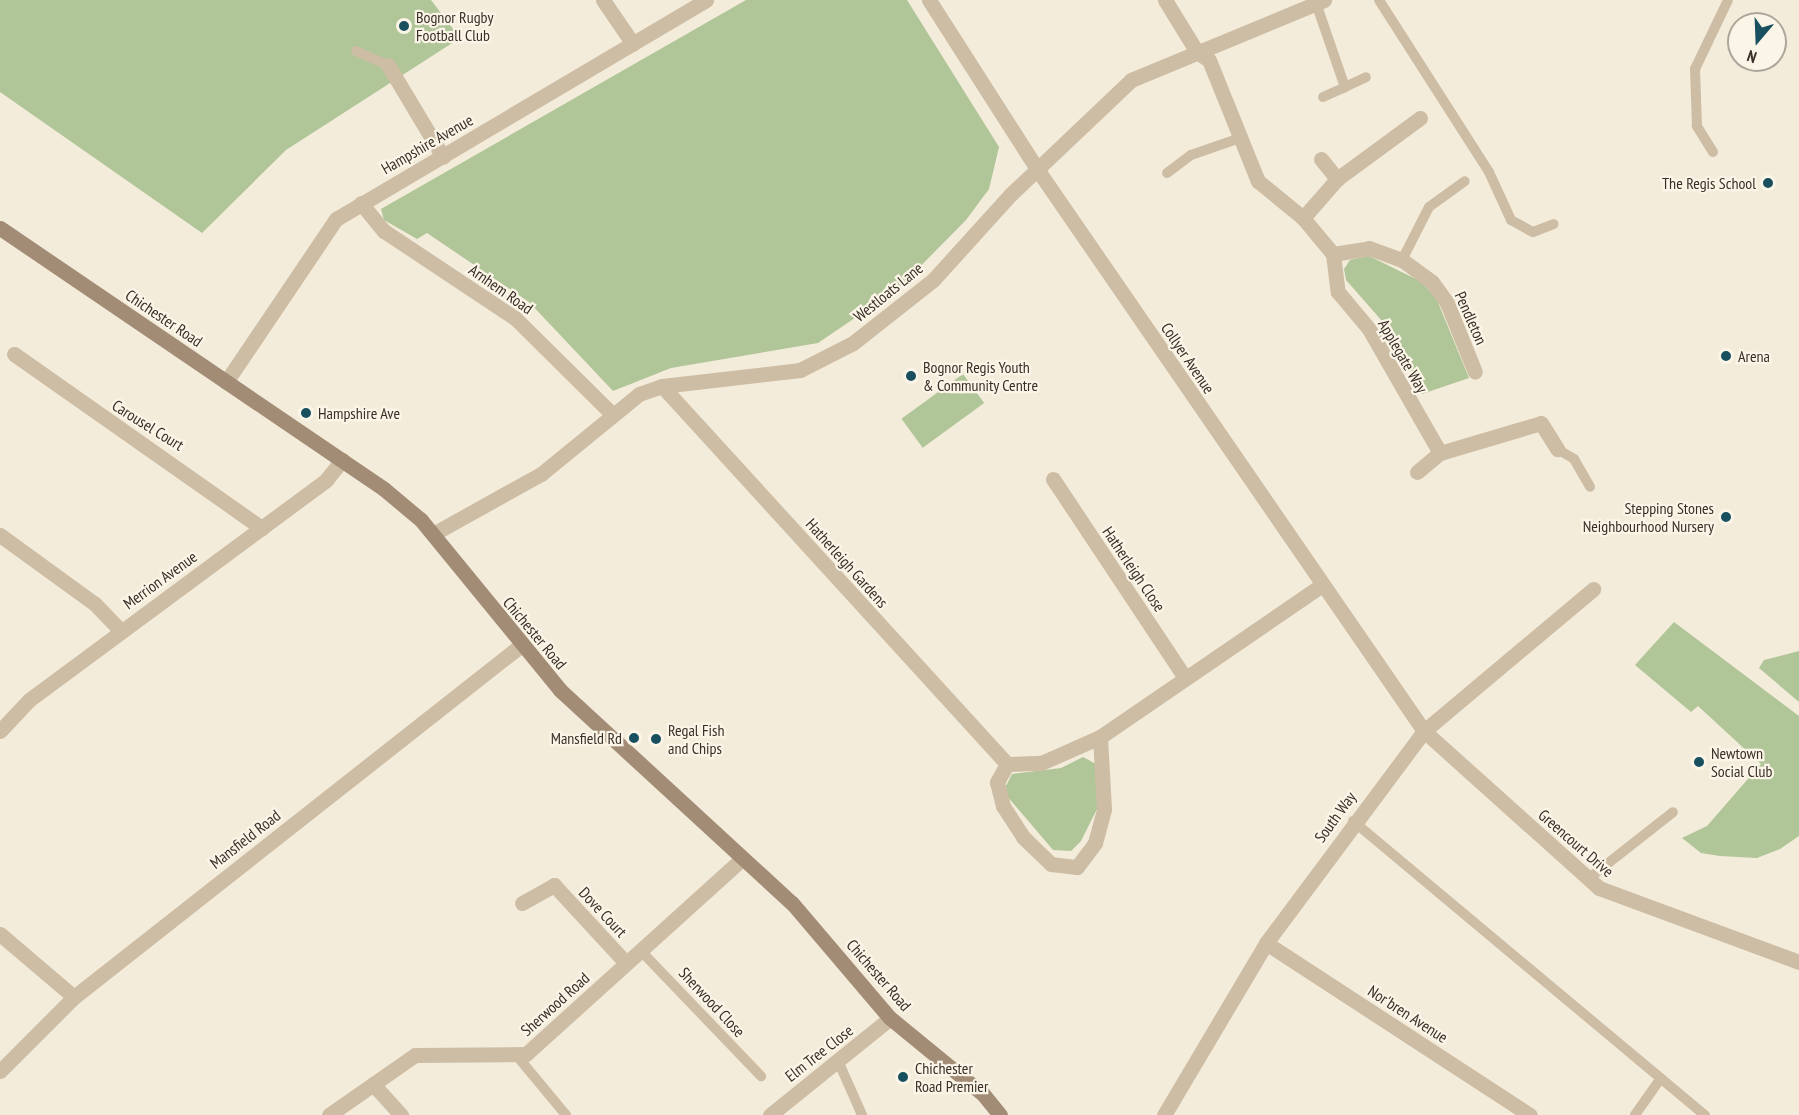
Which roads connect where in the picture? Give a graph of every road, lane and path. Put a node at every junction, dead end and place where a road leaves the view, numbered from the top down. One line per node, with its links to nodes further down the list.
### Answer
1 (603, 0): 8 (street)
2 (706, 0): 8 (street, Hampshire Avenue)
3 (929, 0): 20 (street, Collyer Avenue)
4 (1165, 0): 10 (street)
5 (1379, 0): 26 (lane)
6 (1728, 0): 17 (lane)
7 (1320, 2): 10 (street, Westloats Lane); 13 (lane)
8 (633, 44): 18 (street, Hampshire Avenue)
9 (356, 51): 11 (lane)
10 (1197, 51): 16 (street); 20 (street, Westloats Lane)
11 (388, 65): 18 (street)
12 (1366, 77): 13 (lane)
13 (1345, 87): 14 (lane)
14 (1323, 97)
15 (1420, 118): 22 (street)
16 (1240, 138): 21 (lane); 25 (street)
17 (1713, 152)
18 (443, 157): 24 (street, Hampshire Avenue)
19 (1322, 159): 22 (street)
20 (1037, 169): 33 (street, Westloats Lane); 44 (street, Collyer Avenue)
21 (1167, 173)
22 (1337, 179): 25 (street)
23 (1465, 181): 29 (lane)
24 (361, 203): 32 (street, Hampshire Avenue); 34 (street, Arnhem Road)
25 (1303, 218): 28 (street)
26 (1554, 224)
27 (0, 228): 32 (main road, Chichester Road)
28 (1333, 254): 29 (street, Pendleton); 36 (street, Applegate Way)
29 (1402, 260): 31 (street, Pendleton)
30 (14, 354): 41 (street, Carousel Court)
31 (1475, 372)
32 (226, 381): 37 (main road, Chichester Road)
33 (662, 386): 34 (street, Westloats Lane); 52 (street, Hatherleigh Gardens)
34 (612, 414): 42 (street, Westloats Lane)
35 (1557, 449): 36 (street); 40 (lane)
36 (1440, 453): 38 (street)
37 (342, 459): 41 (street, Merrion Avenue); 42 (main road, Chichester Road)
38 (1417, 472)
39 (1053, 479): 48 (street, Hatherleigh Close)
40 (1590, 487)
41 (262, 528): 46 (street, Merrion Avenue)
42 (433, 534): 47 (main road, Chichester Road)
43 (0, 536): 46 (street)
44 (1322, 585): 48 (street); 50 (street, Collyer Avenue)
45 (1593, 589): 50 (street, South Way)
46 (121, 631): 49 (street, Merrion Avenue)
47 (520, 646): 55 (main road, Chichester Road); 63 (street, Mansfield Road)
48 (1185, 678): 51 (street)
49 (0, 731)
50 (1424, 731): 54 (street, South Way); 56 (street, Greencourt Drive)
51 (1100, 737): 52 (street); 52 (street)
52 (1007, 765)
53 (1673, 812): 56 (lane)
54 (1353, 821): 59 (street, South Way); 69 (lane)
55 (742, 859): 60 (street, Sherwood Road); 64 (main road, Chichester Road)
56 (1588, 879): 61 (street, Greencourt Drive)
57 (522, 903): 62 (street, Dove Court)
58 (0, 934): 63 (street)
59 (1266, 943): 77 (street, South Way); 78 (street, Nor'bren Avenue)
60 (640, 950): 62 (street, Sherwood Road); 68 (lane, Sherwood Close)
61 (1799, 962)
62 (626, 963): 65 (street, Sherwood Road)
63 (74, 997): 67 (street, Mansfield Road)
64 (890, 1018): 66 (street, Elm Tree Close); 76 (main road, Chichester Road)
65 (517, 1056): 70 (street, Sherwood Road); 73 (lane)
66 (839, 1063): 74 (street, Elm Tree Close); 75 (lane)
67 (0, 1071)
68 (761, 1076)
69 (1661, 1078): 79 (lane); 80 (lane)
70 (373, 1084): 71 (street, Sherwood Road); 72 (street)
71 (329, 1115)
72 (401, 1115)
73 (566, 1115)
74 (770, 1115)
75 (861, 1115)
76 (1000, 1115)
77 (1164, 1115)
78 (1530, 1115)
79 (1635, 1115)
80 (1705, 1115)

